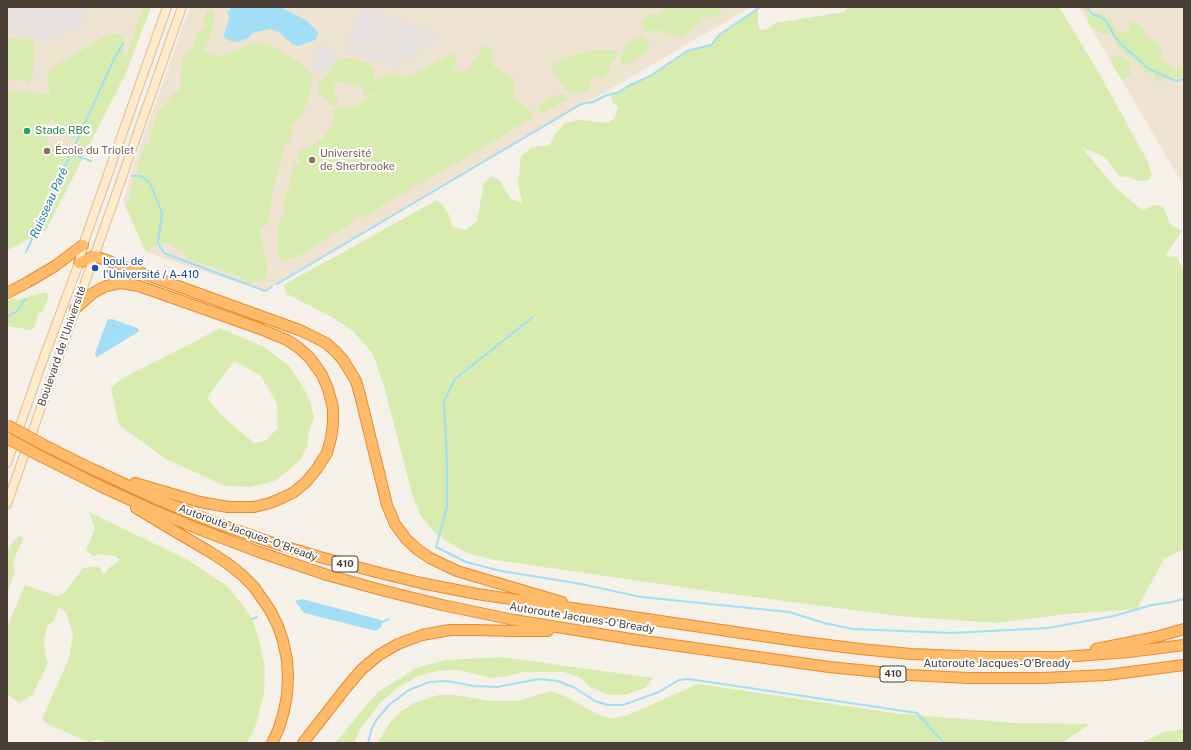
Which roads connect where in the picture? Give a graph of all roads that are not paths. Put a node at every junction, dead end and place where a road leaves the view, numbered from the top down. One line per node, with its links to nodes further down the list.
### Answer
1 (167, 7): 3 (main road, Boulevard de l'Université)
2 (182, 7): 4 (main road, Boulevard de l'Université)
3 (83, 245): 5 (main road, Boulevard de l'Université); 6 (highway)
4 (94, 256): 5 (highway); 7 (main road, Boulevard de l'Université); 14 (highway)
5 (79, 263): 10 (main road, Boulevard de l'Université)
6 (7, 293)
7 (75, 309): 11 (highway); 13 (main road, Boulevard de l'Université)
8 (7, 425): 11 (highway, Autoroute Jacques-O'Bready / 410, bridge)
9 (7, 438): 12 (highway, Autoroute Jacques-O'Bready, bridge)
10 (7, 463)
11 (102, 474): 14 (highway, Autoroute Jacques-O'Bready / 410)
12 (100, 486): 16 (highway, Autoroute Jacques-O'Bready / 410); 22 (highway)
13 (7, 504)
14 (600, 612): 18 (highway, Autoroute Jacques-O'Bready / 410)
15 (1184, 629): 18 (highway)
16 (576, 630): 21 (highway, Autoroute Jacques-O'Bready / 410); 23 (highway)
17 (1184, 645): 18 (highway, Autoroute Jacques-O'Bready / 410)
18 (1063, 656)
19 (1184, 665): 21 (highway, Autoroute Jacques-O'Bready / 410)
20 (1184, 669): 21 (highway)
21 (1151, 670)
22 (272, 743)
23 (303, 743)

